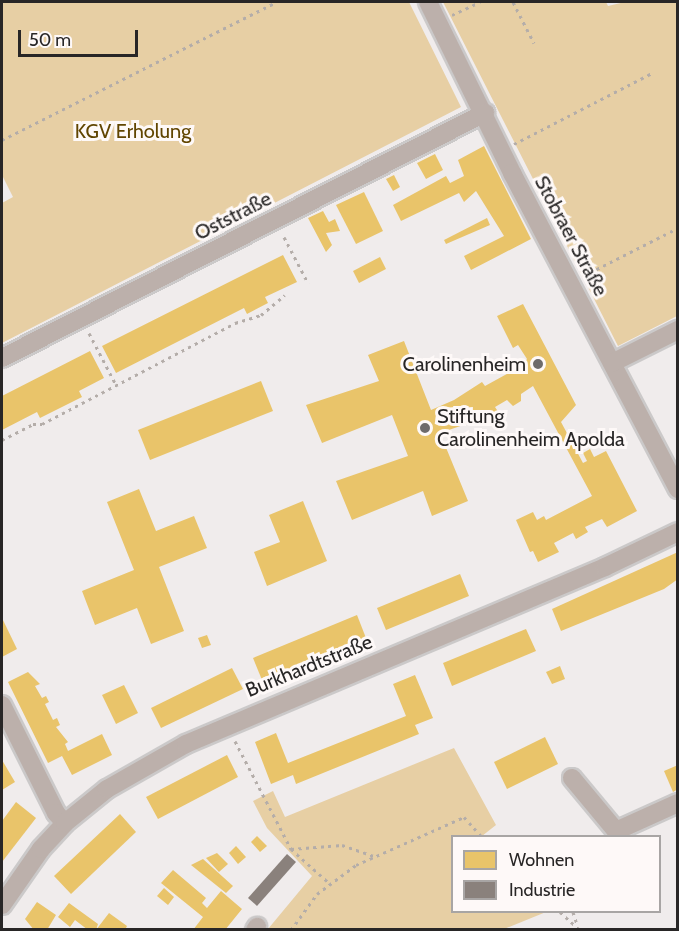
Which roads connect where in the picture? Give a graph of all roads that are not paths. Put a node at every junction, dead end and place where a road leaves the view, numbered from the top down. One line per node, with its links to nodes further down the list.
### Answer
1 (428, 2): 2 (street, Stobraer Straße)
2 (485, 113): 4 (street, Oststraße); 5 (street, Stobraer Straße)
3 (678, 330): 5 (street)
4 (2, 358)
5 (612, 363): 6 (street, Stobraer Straße)
6 (678, 489)
7 (678, 532): 11 (street, Burkhardtstraße)
8 (2, 705): 11 (street)
9 (572, 778): 10 (street)
10 (678, 803)
11 (65, 823): 12 (street, Burkhardtstraße)
12 (2, 905)

